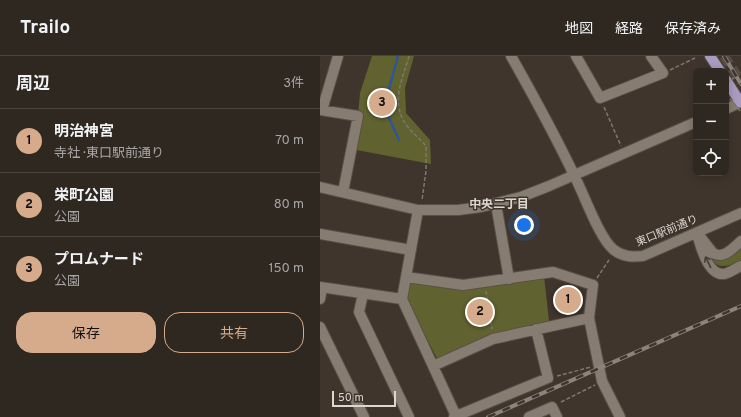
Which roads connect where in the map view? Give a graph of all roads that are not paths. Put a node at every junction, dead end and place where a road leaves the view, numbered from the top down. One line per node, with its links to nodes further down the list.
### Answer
1 (338, 56): 10 (street)
2 (511, 56): 12 (street, 東口駅前通り)
3 (576, 56): 4 (street)
4 (651, 56)
5 (711, 57): 6 (main road)
6 (718, 68)
7 (729, 80): 8 (main road)
8 (741, 106): 9 (street)
9 (729, 108)
10 (321, 110): 14 (street)
11 (693, 123): 12 (street)
12 (575, 175): 15 (street); 18 (street, 東口駅前通り)
13 (320, 187): 14 (street)
14 (343, 192): 16 (street)
15 (496, 204): 16 (street); 24 (street)
16 (420, 210): 21 (street)
17 (741, 213): 18 (street, 東口駅前通り)
18 (697, 233): 20 (street); 22 (street, one-way to 18)
19 (320, 234): 21 (street)
20 (741, 241)
21 (411, 250): 23 (street)
22 (741, 266)
23 (406, 277): 24 (street); 28 (street)
24 (509, 279): 29 (street)
25 (321, 288): 26 (street); 27 (street)
26 (363, 294): 28 (street); 34 (street)
27 (320, 299)
28 (402, 299): 32 (street)
29 (589, 318): 31 (street); 38 (street)
30 (320, 327): 33 (street)
31 (536, 329): 32 (street); 35 (street)
32 (433, 366): 35 (street)
33 (364, 417)
34 (409, 417)
35 (455, 417)
36 (529, 417): 37 (street)
37 (557, 417)
38 (620, 417)

